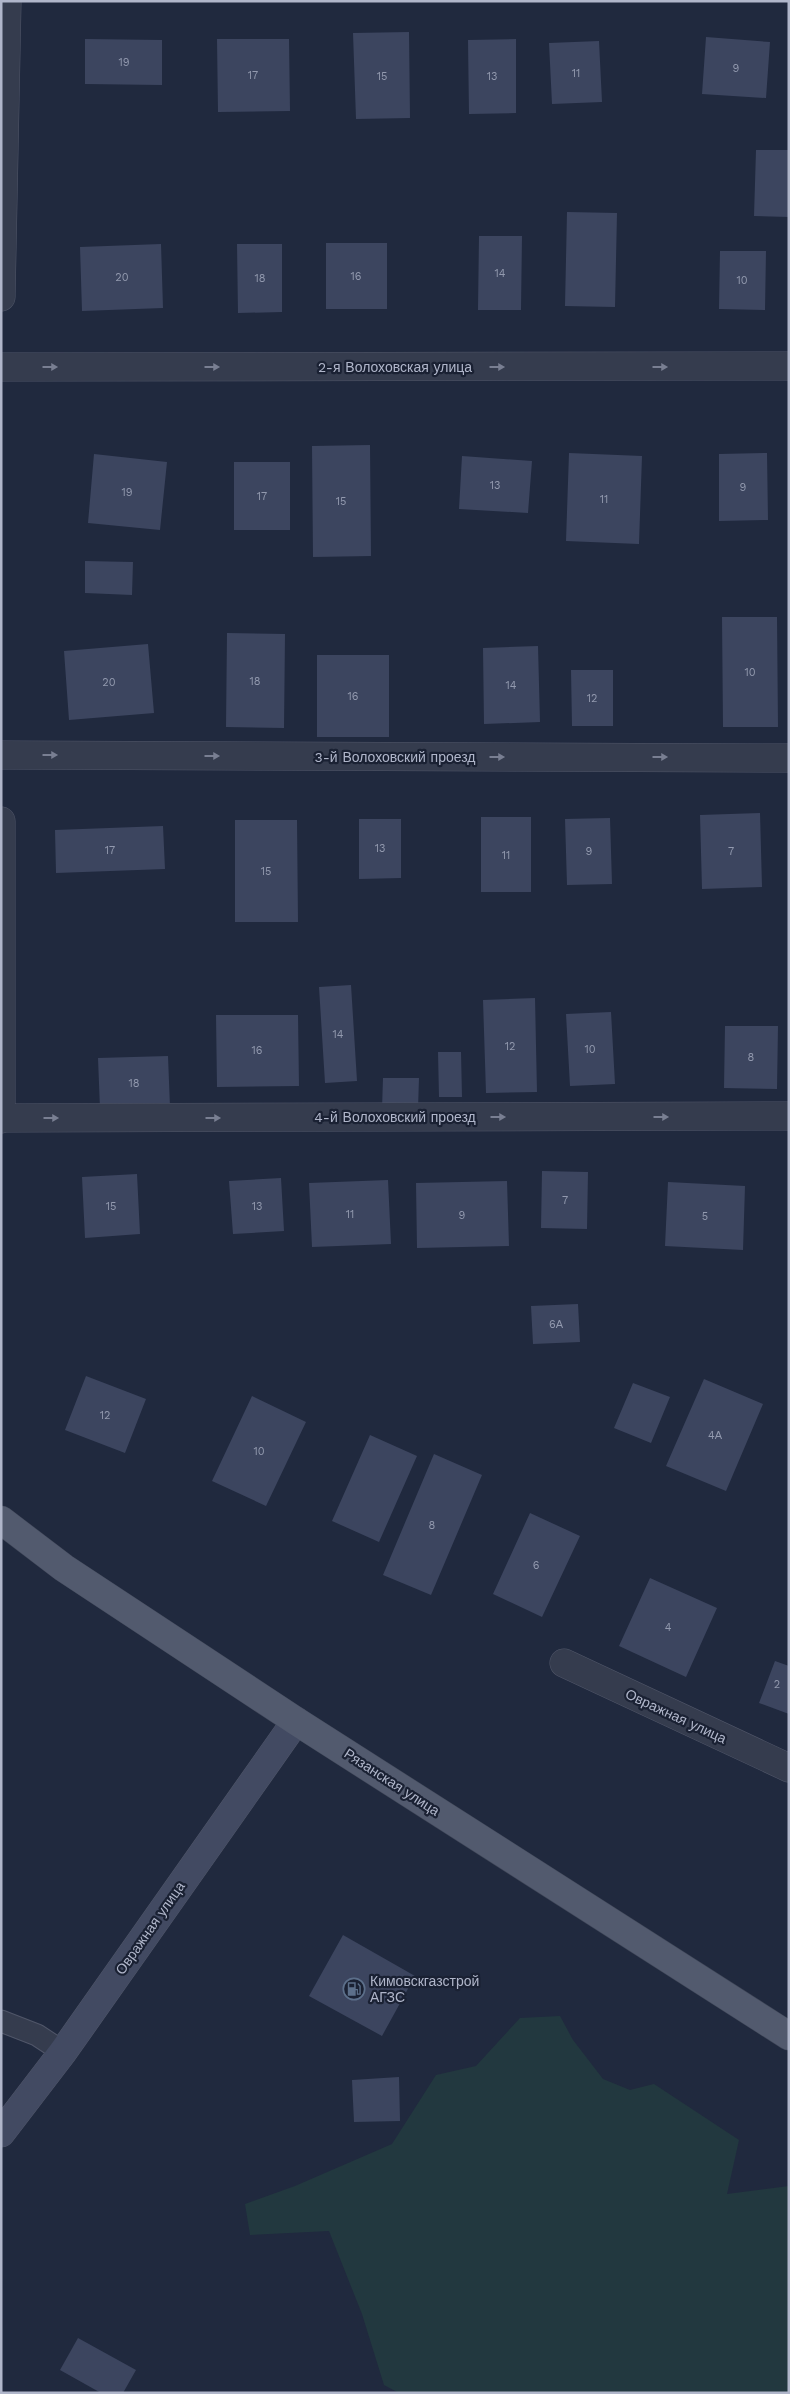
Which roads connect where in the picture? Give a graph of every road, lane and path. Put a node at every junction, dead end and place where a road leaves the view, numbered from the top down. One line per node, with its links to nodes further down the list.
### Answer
1 (6, 1): 2 (street)
2 (1, 297)
3 (789, 366): 4 (street, 2-я Волоховская улица, one-way to 3)
4 (1, 367)
5 (1, 755): 6 (street, 3-й Волоховский проезд, one-way to 6)
6 (789, 758)
7 (1, 821): 9 (street)
8 (789, 1116): 9 (street, 4-й Волоховский проезд, one-way to 8)
9 (2, 1119)
10 (1, 1520): 12 (main road, Рязанская улица)
11 (564, 1663): 13 (street, Овражная улица)
12 (296, 1721): 15 (main road, Рязанская улица); 16 (street, Овражная улица)
13 (789, 1768)
14 (1, 2021): 16 (lane)
15 (789, 2036)
16 (63, 2052): 17 (street, Овражная улица)
17 (1, 2133)

